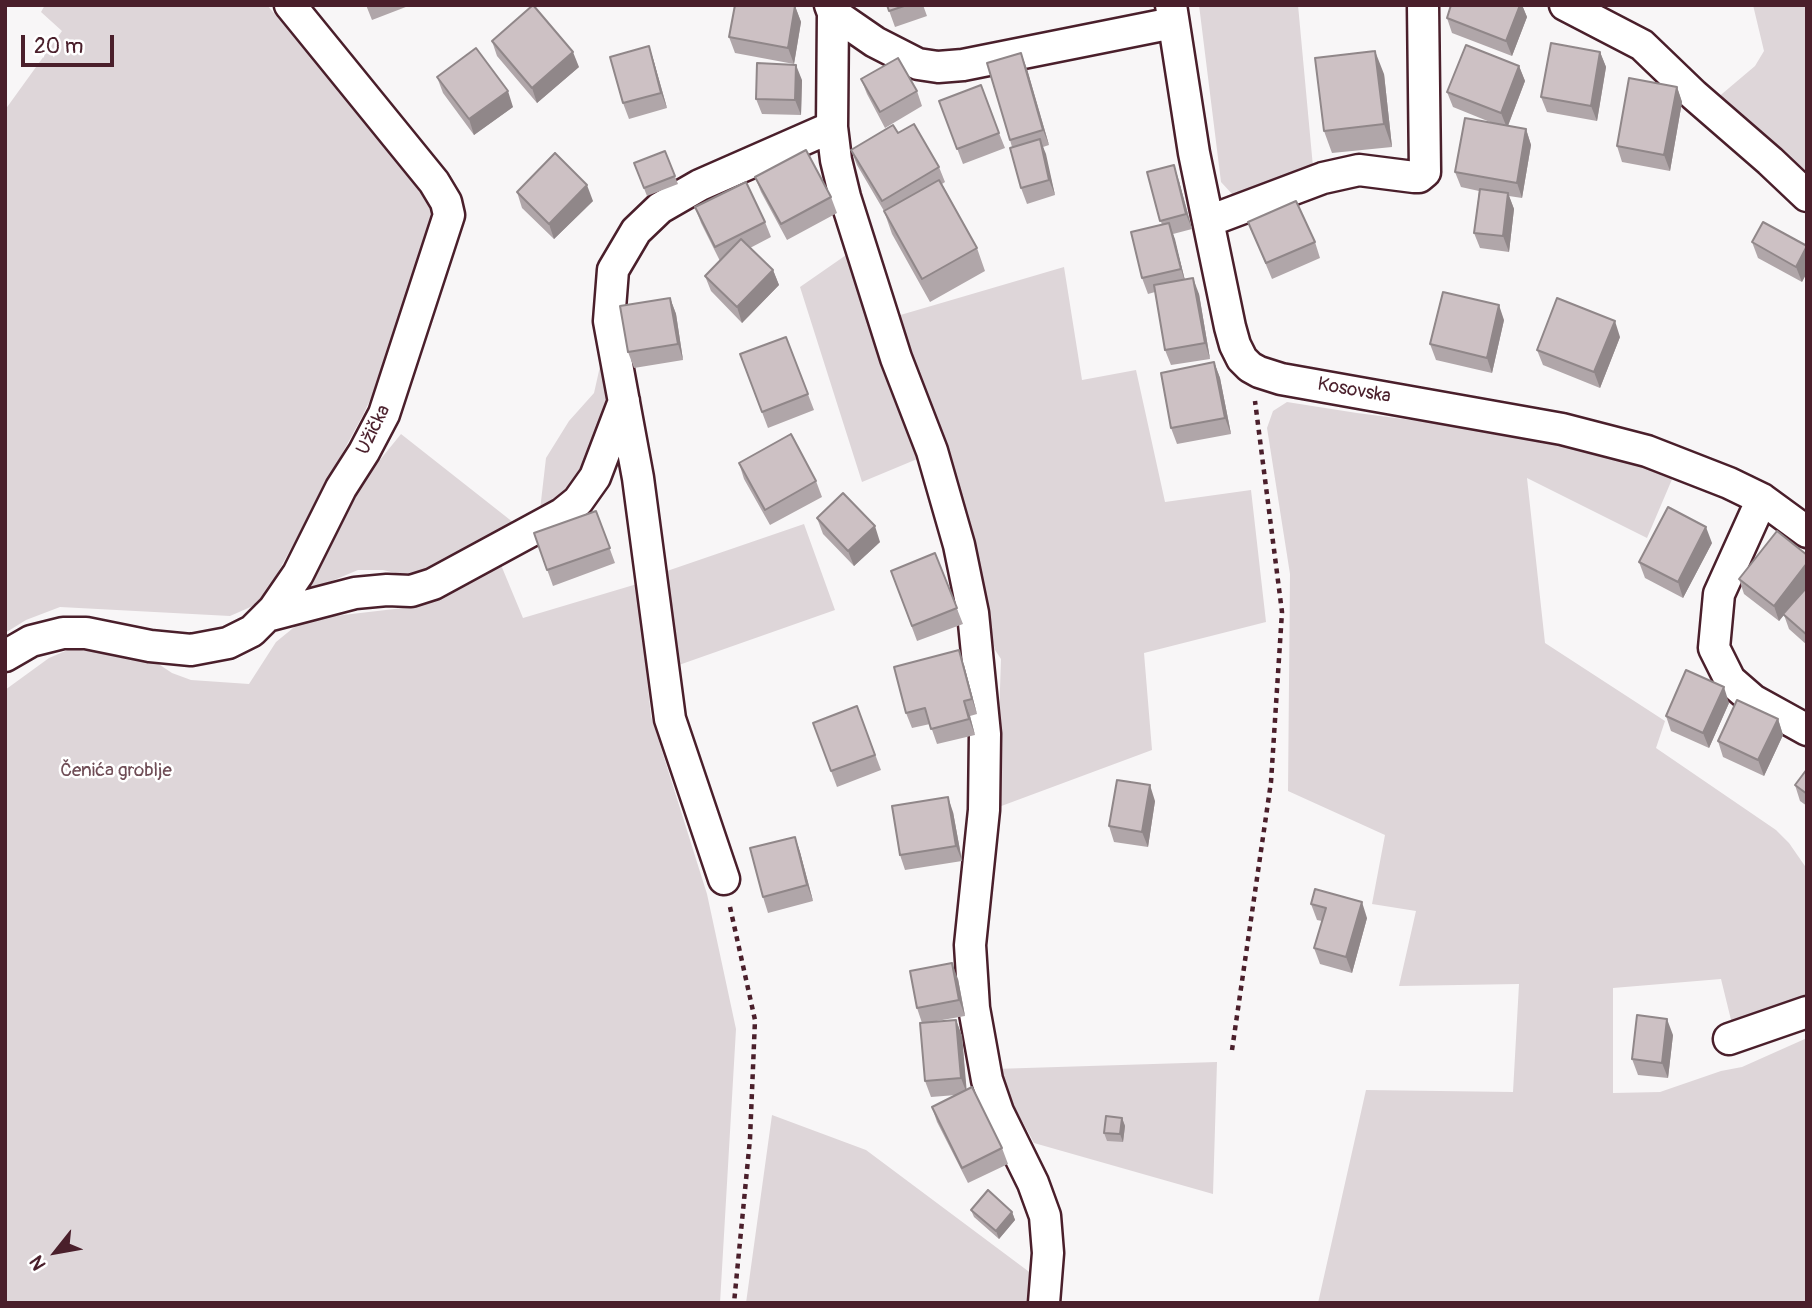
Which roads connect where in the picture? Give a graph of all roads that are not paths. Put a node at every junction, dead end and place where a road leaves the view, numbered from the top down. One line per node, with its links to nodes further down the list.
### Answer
1 (290, 5): 12 (street, Užička)
2 (1423, 5): 8 (street)
3 (1565, 5): 7 (street)
4 (831, 9): 5 (street); 6 (street)
5 (1172, 14): 8 (street)
6 (832, 127): 9 (street); 18 (street)
7 (1807, 196)
8 (1209, 221): 10 (street, Kosovska)
9 (624, 401): 12 (street); 15 (street)
10 (1762, 499): 11 (street, Kosovska); 14 (street)
11 (1807, 532)
12 (267, 617): 13 (street, Užička)
13 (5, 656)
14 (1807, 730)
15 (724, 879)
16 (1807, 1012): 17 (street)
17 (1729, 1039)
18 (1044, 1303)

